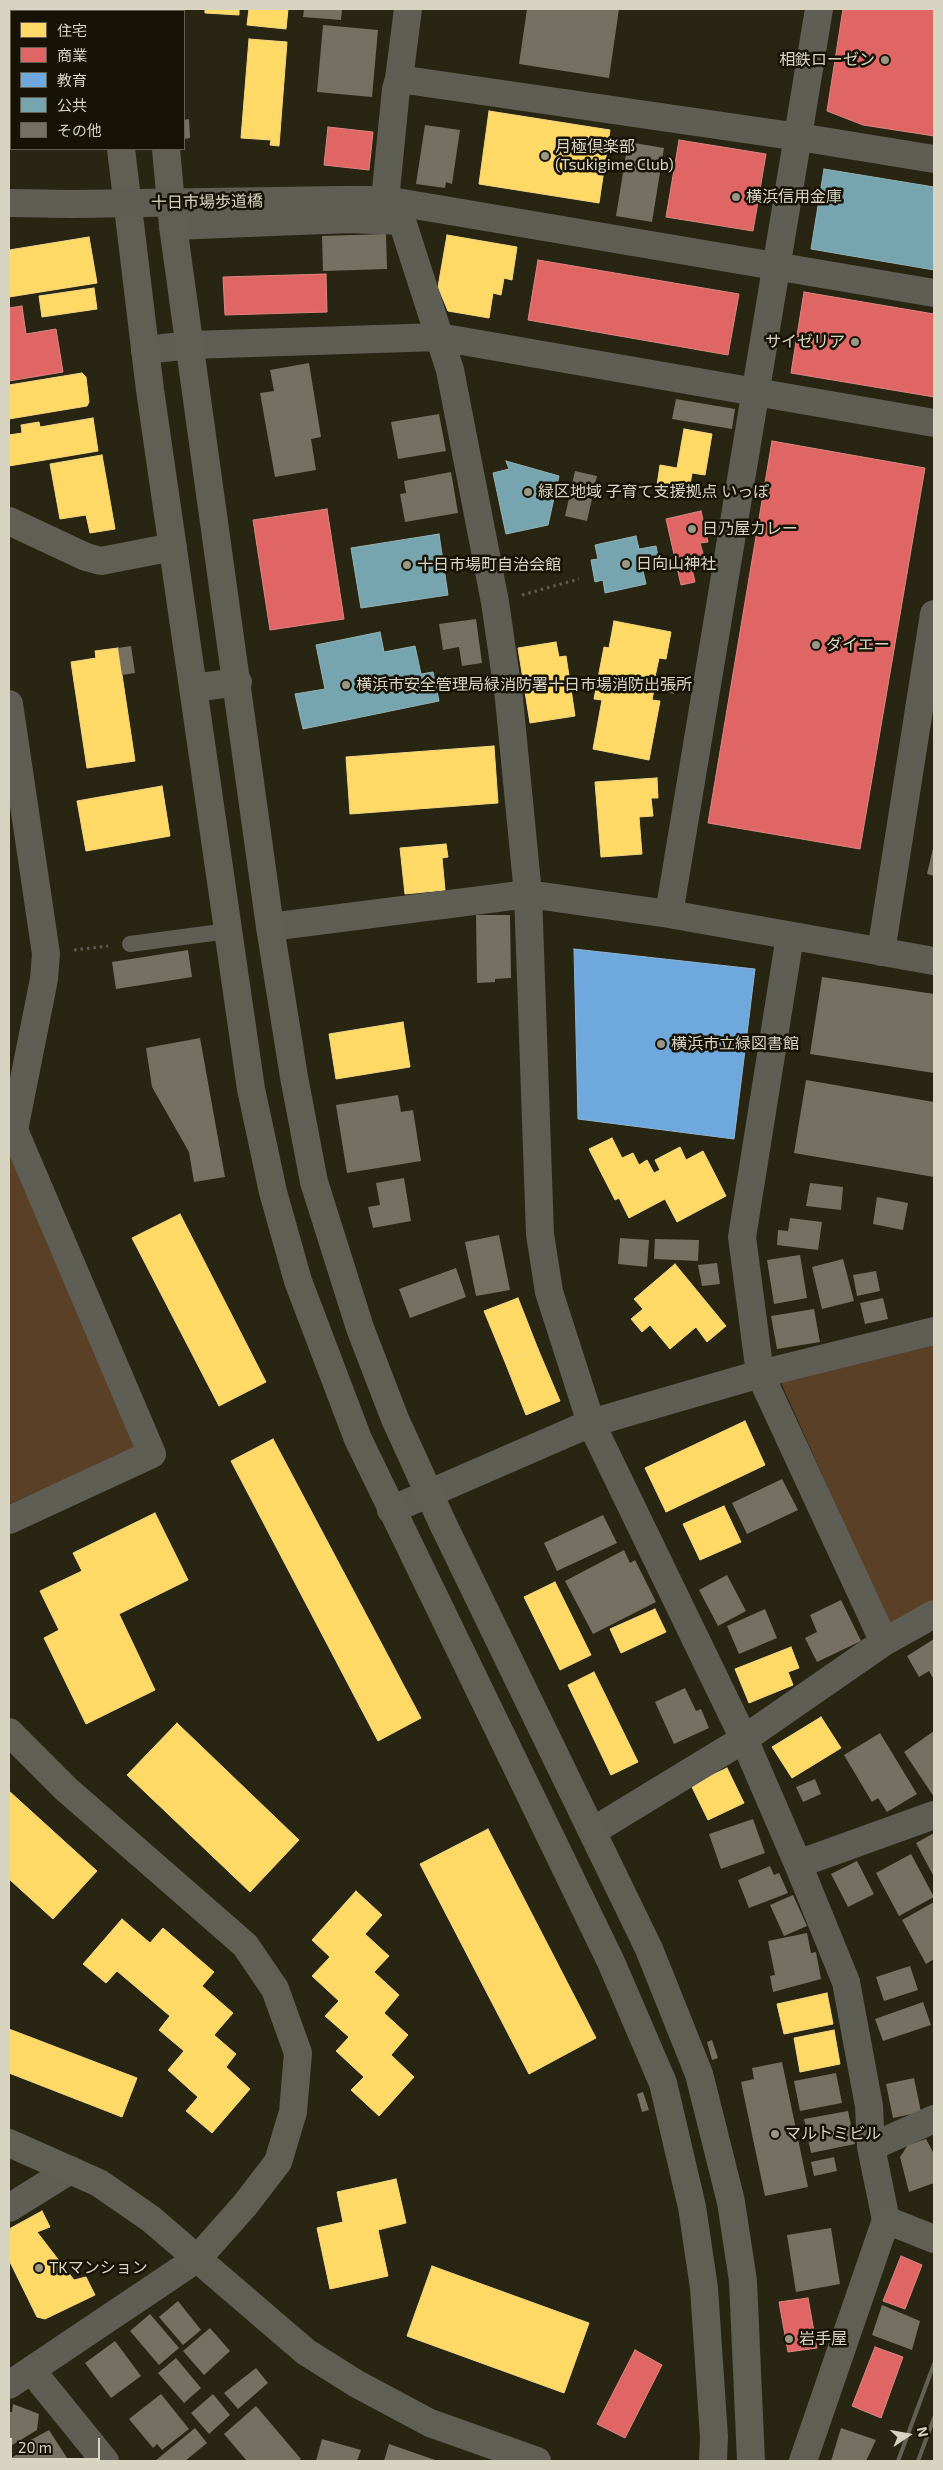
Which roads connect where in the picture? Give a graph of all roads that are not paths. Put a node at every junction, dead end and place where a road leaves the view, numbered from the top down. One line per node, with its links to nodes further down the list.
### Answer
1 (408, 9): 3 (street)
2 (819, 9): 4 (street)
3 (399, 79): 4 (street); 8 (street)
4 (799, 137): 7 (street); 11 (street)
5 (121, 150): 15 (street)
6 (166, 150): 10 (street)
7 (934, 160)
8 (385, 200): 9 (street, 十日市場歩道橋, bridge); 11 (street, 十日市場歩道橋)
9 (9, 203)
10 (173, 226): 13 (street); 14 (street)
11 (778, 266): 12 (street, 十日市場歩道橋); 16 (street)
12 (934, 293)
13 (439, 337): 14 (street); 16 (street); 24 (street)
14 (191, 345): 15 (street); 21 (street)
15 (145, 350): 19 (street)
16 (754, 391): 17 (street); 25 (street)
17 (934, 423)
18 (9, 521): 19 (street)
19 (173, 547): 22 (street)
20 (934, 614): 30 (street)
21 (238, 682): 22 (street); 26 (street)
22 (193, 688): 27 (street)
23 (9, 704): 37 (street)
24 (528, 894): 25 (street); 26 (street); 34 (street)
25 (669, 914): 28 (street)
26 (270, 926): 35 (street)
27 (228, 931): 29 (lane); 36 (street)
28 (790, 936): 30 (street); 33 (street)
29 (130, 944)
30 (881, 952): 31 (street)
31 (934, 961)
32 (934, 1331): 33 (street)
33 (760, 1374): 34 (street); 39 (street)
34 (591, 1423): 35 (street); 41 (street)
35 (428, 1493): 36 (street); 43 (street)
36 (391, 1510): 57 (street)
37 (9, 1520)
38 (934, 1614): 39 (street)
39 (884, 1642): 41 (street)
40 (9, 1732): 52 (street)
41 (744, 1739): 43 (street); 44 (street)
42 (934, 1815): 44 (street)
43 (592, 1831): 58 (street)
44 (798, 1864): 47 (street)
45 (934, 2118): 47 (street)
46 (9, 2143): 48 (street)
47 (871, 2147): 50 (street)
48 (70, 2170): 49 (street); 52 (street)
49 (9, 2208)
50 (886, 2220): 51 (street); 59 (street)
51 (934, 2240)
52 (198, 2258): 53 (street); 56 (street)
53 (32, 2372): 54 (street); 55 (street)
54 (9, 2385)
55 (105, 2461)
56 (537, 2461)
57 (713, 2461)
58 (751, 2461)
59 (803, 2461)

